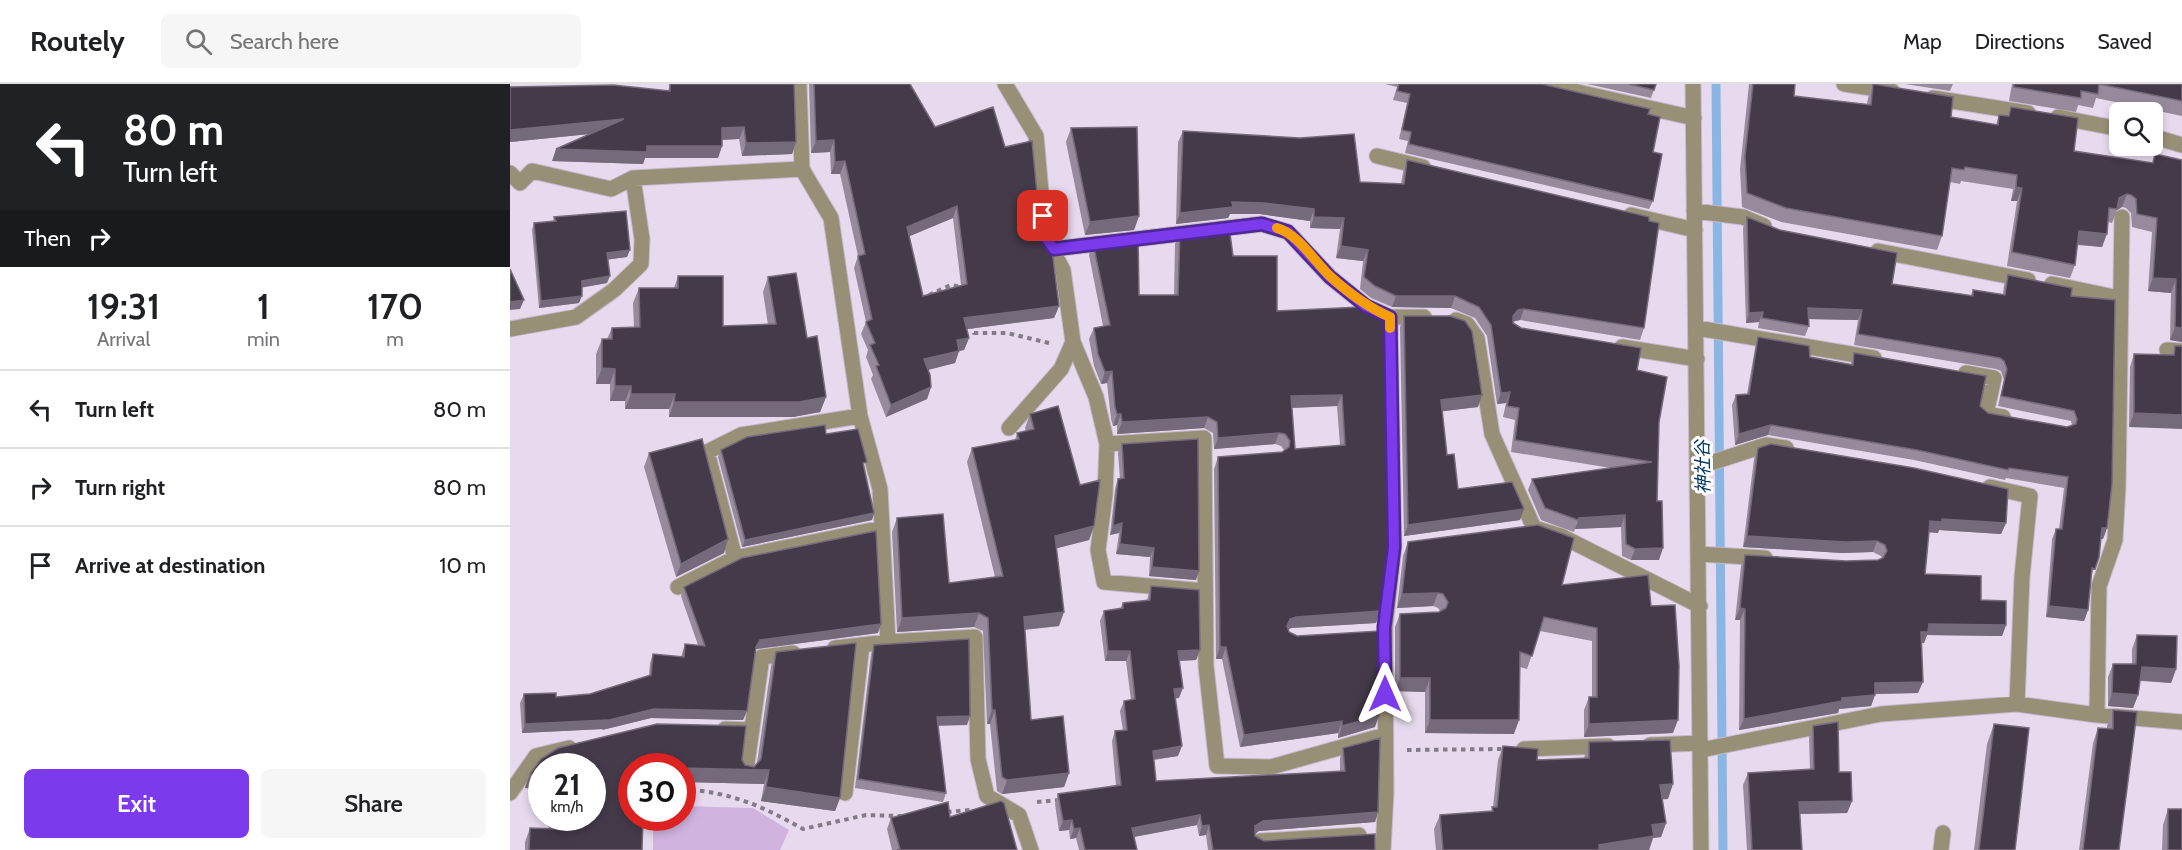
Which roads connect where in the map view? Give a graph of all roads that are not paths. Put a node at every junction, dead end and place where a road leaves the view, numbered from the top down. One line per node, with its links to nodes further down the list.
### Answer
1 (799, 84): 11 (street)
2 (1005, 84): 21 (street)
3 (1542, 84): 6 (street)
4 (1693, 84): 6 (street)
5 (1844, 84): 7 (street)
6 (1694, 118): 15 (street)
7 (2109, 127)
8 (2163, 139): 9 (street)
9 (2182, 145)
10 (1377, 156): 12 (street)
11 (802, 169): 14 (street); 31 (street)
12 (1433, 170)
13 (510, 173): 14 (street)
14 (633, 178): 25 (street)
15 (1694, 211): 18 (street); 19 (street)
16 (1616, 212): 18 (street)
17 (2122, 216): 22 (street)
18 (1695, 230): 24 (street)
19 (1778, 231)
20 (1860, 248): 22 (street)
21 (1054, 249): 23 (street); 27 (street)
22 (2120, 298): 50 (street)
23 (1390, 317): 46 (street); 54 (street)
24 (1697, 328): 28 (street); 29 (street)
25 (510, 329)
26 (1608, 344): 28 (street)
27 (1071, 346): 33 (street); 34 (street)
28 (1697, 359): 38 (street)
29 (1891, 361)
30 (1948, 370): 32 (street)
31 (860, 416): 40 (street); 42 (street)
32 (2019, 420)
33 (1009, 428)
34 (1107, 444): 37 (street); 45 (street)
35 (1799, 451): 38 (street)
36 (1225, 458): 37 (street)
37 (1204, 460): 45 (street)
38 (1698, 467): 41 (street)
39 (1976, 484): 49 (street)
40 (882, 528): 42 (street); 47 (street)
41 (1699, 554): 43 (street); 46 (street)
42 (735, 558): 44 (street)
43 (1783, 560)
44 (678, 587)
45 (1205, 591): 54 (street)
46 (1700, 606): 56 (street)
47 (888, 642): 48 (street); 64 (street)
48 (862, 645): 53 (street); 60 (street)
49 (2017, 704): 50 (street); 56 (street)
50 (2097, 715): 51 (street)
51 (2182, 722)
52 (707, 729): 53 (street)
53 (752, 730): 58 (street)
54 (1385, 743): 61 (street)
55 (582, 745): 59 (street)
56 (1701, 747): 57 (street); 66 (street)
57 (1524, 749)
58 (746, 771)
59 (510, 793)
60 (845, 793)
61 (1384, 833): 63 (street); 65 (street)
62 (1943, 833): 67 (street)
63 (1260, 841)
64 (1031, 850)
65 (1383, 850)
66 (1701, 850)
67 (1941, 850)

